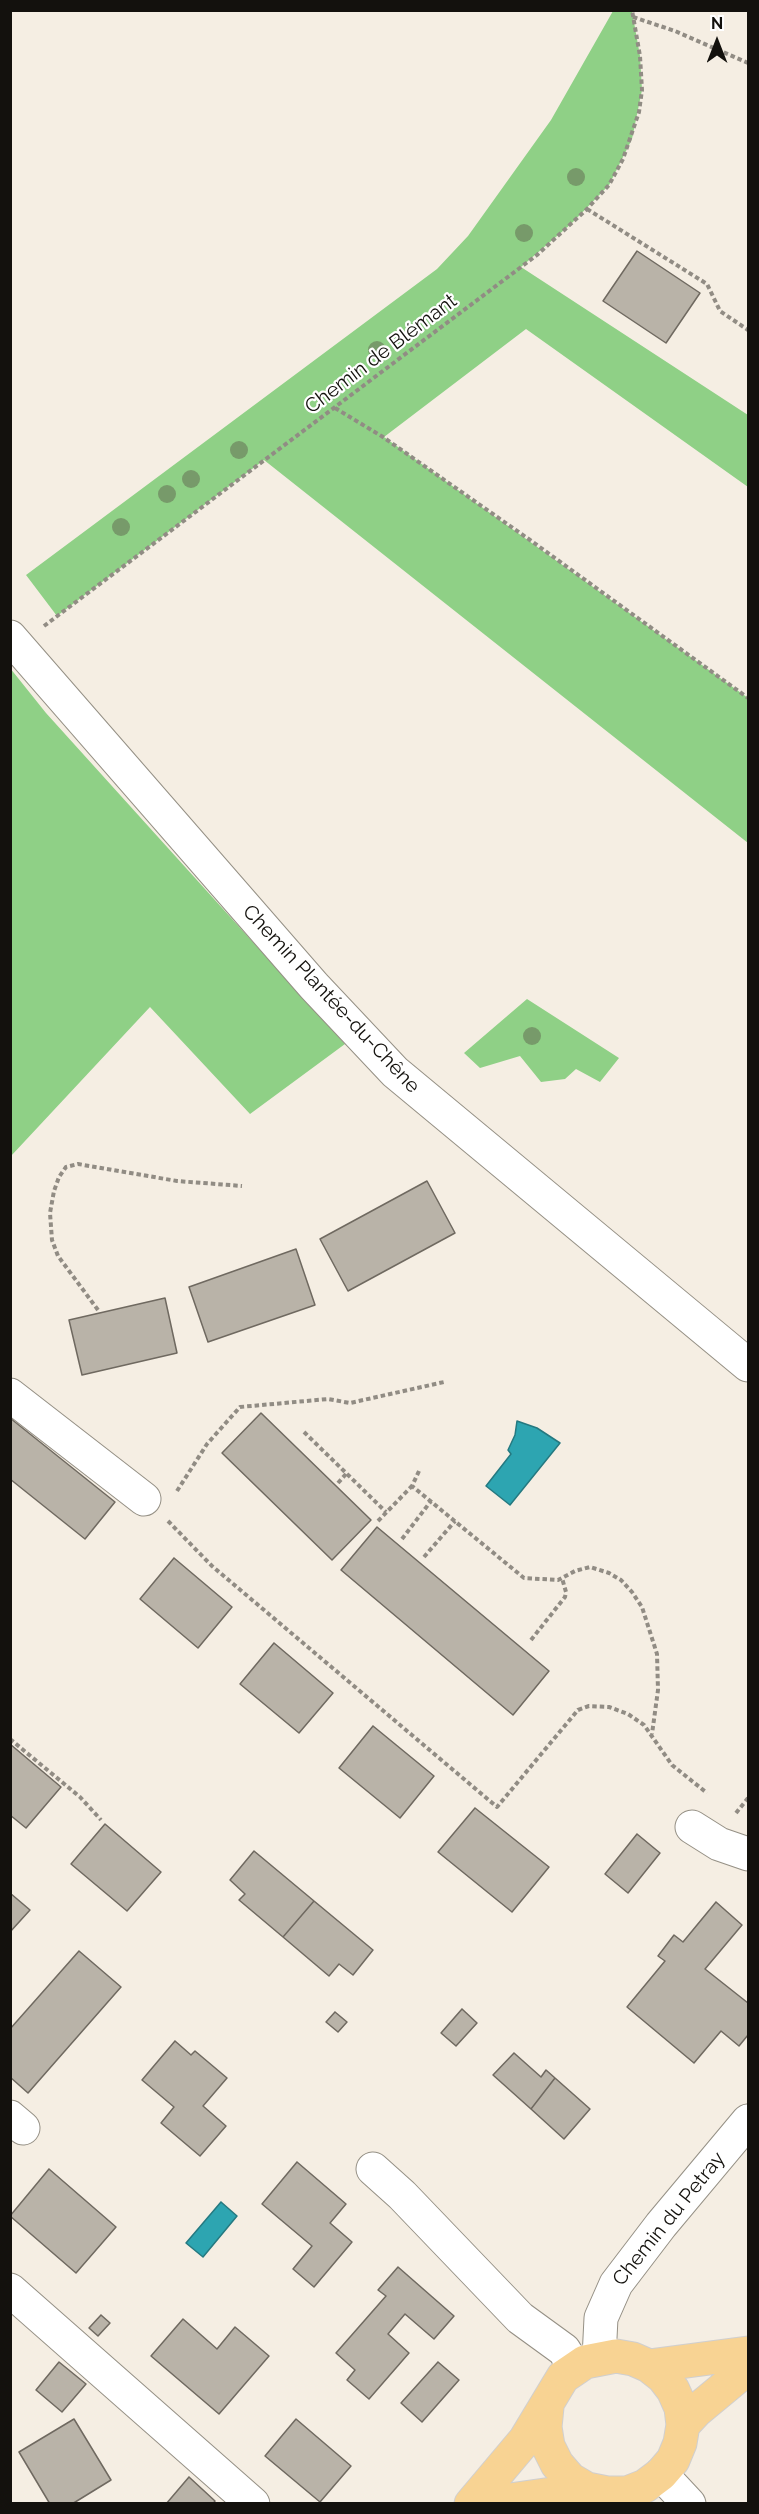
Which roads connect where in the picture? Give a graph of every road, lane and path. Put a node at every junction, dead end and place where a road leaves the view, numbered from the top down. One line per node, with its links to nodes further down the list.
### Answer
1 (632, 10): 2 (path, Chemin de Blémant)
2 (633, 17): 3 (path); 4 (path, Chemin de Blémant)
3 (748, 63)
4 (587, 209): 5 (path); 6 (path, Chemin de Blémant)
5 (748, 330)
6 (335, 408): 7 (path, Chemin de Blémant); 8 (path)
7 (15, 643): 11 (street, Chemin Plantée-du-Chêne)
8 (748, 698)
9 (242, 1186): 10 (path)
10 (98, 1310)
11 (748, 1365)
12 (444, 1382): 19 (path)
13 (10, 1395): 19 (street)
14 (304, 1432): 16 (path)
15 (419, 1471): 18 (path)
16 (346, 1474): 17 (path); 21 (path)
17 (338, 1483)
18 (412, 1486): 20 (path); 21 (path)
19 (157, 1498)
20 (431, 1501): 23 (path); 25 (path)
21 (386, 1512): 22 (path)
22 (378, 1521)
23 (455, 1521): 26 (path); 27 (path)
24 (170, 1524): 29 (path)
25 (402, 1539)
26 (424, 1557)
27 (562, 1578): 28 (path); 29 (path)
28 (531, 1640)
29 (652, 1735): 31 (path)
30 (10, 1739): 37 (path)
31 (712, 1798)
32 (748, 1798): 33 (path)
33 (741, 1808): 35 (path); 36 (path)
34 (727, 1810): 36 (path)
35 (748, 1814)
36 (734, 1816): 38 (path)
37 (101, 1820)
38 (741, 1822)
39 (692, 1827): 40 (street)
40 (748, 1854)
41 (748, 2121): 45 (street, Chemin du Petray)
42 (373, 2169): 45 (street)
43 (10, 2290): 52 (street)
44 (748, 2353): 46 (main road)
45 (587, 2363): 46 (main road); 48 (main road)
46 (649, 2366): 49 (main road)
47 (748, 2368): 49 (main road)
48 (547, 2407): 51 (main road); 53 (main road)
49 (683, 2426): 50 (main road)
50 (662, 2474): 51 (main road); 55 (street)
51 (587, 2489): 54 (main road)
52 (253, 2504)
53 (471, 2504)
54 (482, 2504)
55 (689, 2504)

